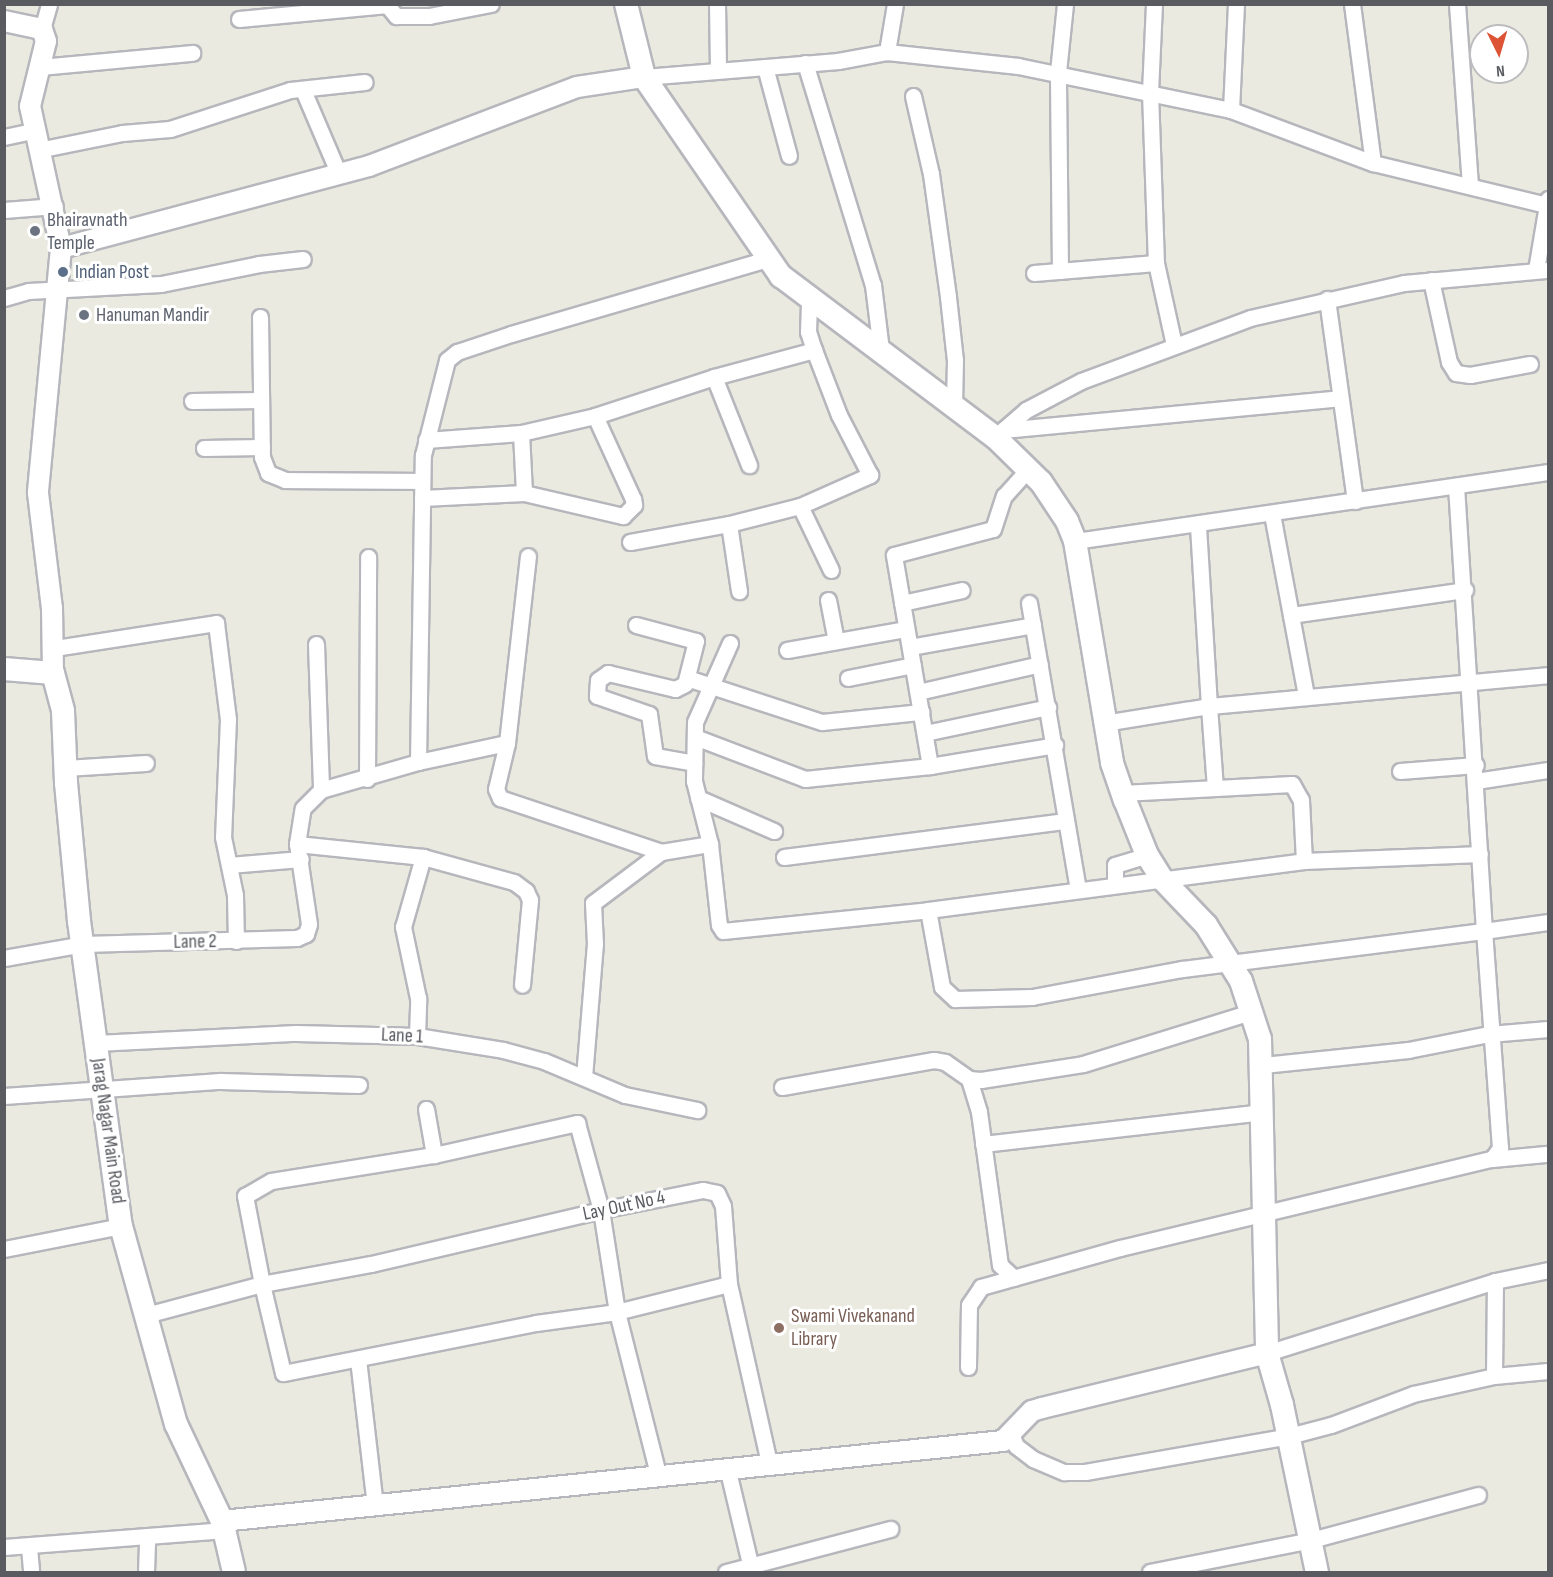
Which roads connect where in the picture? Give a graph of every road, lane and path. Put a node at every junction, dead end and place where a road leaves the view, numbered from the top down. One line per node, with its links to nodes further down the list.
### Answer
1 (49, 4): 14 (street)
2 (491, 4): 11 (street)
3 (626, 4): 22 (main road)
4 (717, 4): 20 (street)
5 (895, 4): 15 (street)
6 (1065, 4): 21 (street)
7 (1154, 4): 25 (street)
8 (1236, 4): 27 (street)
9 (1352, 4): 31 (street)
10 (1457, 4): 33 (street)
11 (387, 5): 12 (street)
12 (239, 19)
13 (4, 21): 14 (street)
14 (42, 28): 18 (street)
15 (887, 52): 17 (street); 21 (street)
16 (192, 53): 18 (street)
17 (805, 63): 19 (street); 52 (street)
18 (40, 67): 29 (street)
19 (765, 67): 20 (street); 30 (street)
20 (718, 70): 22 (street)
21 (1058, 72): 25 (street); 42 (street)
22 (644, 76): 32 (street); 39 (main road)
23 (365, 82): 24 (street)
24 (303, 90): 29 (street); 32 (street)
25 (1150, 92): 27 (street); 40 (street)
26 (913, 96): 58 (street)
27 (1231, 110): 31 (street)
28 (4, 137): 29 (street)
29 (36, 141): 35 (street)
30 (789, 156)
31 (1373, 163): 33 (street)
32 (338, 172): 37 (street)
33 (1470, 184): 34 (street)
34 (1548, 202): 41 (street)
35 (55, 206): 36 (street); 37 (street)
36 (4, 210)
37 (61, 248): 45 (street)
38 (303, 259): 45 (street)
39 (767, 259): 46 (main road); 62 (street)
40 (1156, 263): 42 (street); 50 (street)
41 (1542, 270): 44 (street)
42 (1060, 271): 43 (street)
43 (1034, 273)
44 (1431, 280): 48 (street); 53 (street)
45 (59, 289): 47 (street); 96 (street)
46 (809, 297): 51 (street); 52 (main road)
47 (4, 298)
48 (1327, 299): 50 (street); 55 (street)
49 (260, 317): 56 (street)
50 (1174, 345): 61 (street)
51 (814, 350): 54 (street); 73 (street)
52 (881, 350): 58 (main road)
53 (1530, 364)
54 (714, 377): 59 (street); 65 (street)
55 (1339, 398): 61 (street); 72 (street)
56 (261, 400): 57 (street); 63 (street)
57 (192, 401)
58 (954, 405): 61 (main road)
59 (595, 416): 60 (street); 70 (street)
60 (521, 433): 62 (street); 70 (street)
61 (999, 434): 66 (main road)
62 (426, 440): 68 (street)
63 (262, 447): 64 (street); 68 (street)
64 (204, 448)
65 (749, 465)
66 (1028, 469): 77 (main road); 86 (street)
67 (1548, 472): 69 (street)
68 (422, 481): 71 (street)
69 (1456, 486): 72 (street); 83 (street)
70 (524, 493): 71 (street)
71 (422, 498): 116 (street)
72 (1355, 501): 74 (street)
73 (800, 506): 75 (street); 81 (street)
74 (1272, 514): 76 (street); 88 (street)
75 (729, 524): 78 (street); 84 (street)
76 (1198, 525): 77 (street); 108 (street)
77 (1075, 541): 111 (main road)
78 (630, 542)
79 (528, 556): 114 (street)
80 (368, 557): 124 (street)
81 (831, 570)
82 (962, 590): 86 (street)
83 (1465, 590): 88 (street); 105 (street)
84 (739, 591)
85 (828, 600): 92 (street)
86 (902, 603): 91 (street)
87 (1029, 603): 90 (street)
88 (1291, 615): 107 (street)
89 (636, 625): 104 (street)
90 (1033, 625): 95 (street); 98 (street)
91 (906, 629): 92 (street); 95 (street)
92 (836, 641): 97 (street)
93 (730, 643): 104 (street)
94 (316, 644): 126 (street)
95 (910, 647): 99 (street)
96 (55, 648): 101 (street); 139 (street)
97 (787, 650)
98 (1040, 664): 106 (street); 109 (street)
99 (913, 665): 103 (street); 106 (street)
100 (4, 669): 101 (main road)
101 (53, 673): 120 (main road, Jarag Nagar Main Road)
102 (1548, 675): 105 (street)
103 (848, 678)
104 (700, 681): 110 (street); 113 (street); 117 (street)
105 (1471, 681): 107 (street); 123 (street)
106 (918, 692): 110 (street)
107 (1306, 695): 108 (street)
108 (1209, 706): 111 (street); 125 (street)
109 (1048, 707): 112 (street); 115 (street)
110 (921, 712): 112 (street)
111 (1104, 723): 127 (main road)
112 (925, 733): 119 (street)
113 (695, 737): 117 (street); 119 (street)
114 (507, 743): 116 (street); 133 (street)
115 (1055, 745): 119 (street); 129 (street)
116 (418, 762): 124 (street)
117 (682, 762): 128 (street)
118 (146, 763): 120 (street)
119 (930, 766)
120 (65, 768): 147 (main road, Jarag Nagar Main Road)
121 (1400, 771): 123 (street)
122 (1548, 771): 123 (street)
123 (1476, 773): 134 (street)
124 (367, 779): 126 (street)
125 (1215, 788): 127 (street); 138 (street)
126 (321, 790): 132 (street)
127 (1122, 793): 135 (main road)
128 (698, 798): 130 (street); 131 (street)
129 (1066, 822): 137 (street); 142 (street)
130 (774, 831)
131 (705, 846): 133 (street); 143 (street)
132 (299, 851): 136 (street); 139 (street); 146 (street, Lane 2)
133 (661, 852): 157 (street)
134 (1480, 854): 138 (street); 145 (street)
135 (1148, 855): 140 (main road); 141 (street)
136 (423, 857): 150 (street); 154 (street)
137 (784, 857)
138 (1304, 861): 140 (street)
139 (229, 865): 146 (street)
140 (1162, 879): 141 (street); 149 (main road)
141 (1115, 885): 142 (street)
142 (1078, 889): 143 (street)
143 (928, 910): 149 (street)
144 (1548, 922): 145 (street)
145 (1484, 931): 149 (street); 153 (street)
146 (236, 941): 147 (street, Lane 2)
147 (83, 944): 148 (street, Lane 2); 155 (main road, Jarag Nagar Main Road)
148 (4, 958)
149 (1228, 963): 151 (main road)
150 (522, 985)
151 (1251, 1012): 156 (main road); 158 (street)
152 (1548, 1029): 153 (street)
153 (1489, 1034): 156 (street); 169 (street)
154 (417, 1036): 155 (street, Lane 1); 157 (street, Lane 1)
155 (96, 1043): 160 (main road, Jarag Nagar Main Road)
156 (1263, 1065): 165 (main road)
157 (584, 1077): 164 (street, Lane 1)
158 (969, 1079): 161 (street); 166 (street)
159 (359, 1085): 160 (street)
160 (102, 1086): 162 (street); 172 (main road, Jarag Nagar Main Road)
161 (782, 1087)
162 (4, 1096)
163 (426, 1109): 168 (street)
164 (698, 1110)
165 (1263, 1112): 166 (street); 171 (main road)
166 (983, 1144): 175 (street)
167 (1546, 1154): 169 (street)
168 (434, 1155): 170 (street); 177 (street)
169 (1492, 1159): 171 (street)
170 (601, 1210): 177 (street, Lay Out No 4); 178 (street, Lay Out No 4); 179 (street)
171 (1262, 1215): 175 (street); 181 (main road)
172 (121, 1226): 173 (street); 180 (main road, Jarag Nagar Main Road)
173 (4, 1249)
174 (1548, 1270): 176 (street)
175 (1006, 1280): 183 (street)
176 (1495, 1281): 181 (street); 185 (street)
177 (262, 1284): 180 (street, Lay Out No 4); 182 (street)
178 (729, 1284): 179 (street); 188 (street, Lay Out No 4)
179 (617, 1312): 182 (street); 190 (street)
180 (146, 1315): 193 (main road, Jarag Nagar Main Road)
181 (1267, 1353): 186 (main road); 187 (street)
182 (358, 1359): 192 (street)
183 (969, 1367)
184 (1548, 1371): 185 (street)
185 (1494, 1376): 186 (street)
186 (1289, 1436): 187 (street); 196 (main road)
187 (1008, 1438): 188 (street)
188 (769, 1463): 189 (street)
189 (727, 1467): 190 (street); 199 (street)
190 (658, 1474): 192 (street)
191 (1478, 1495): 196 (street)
192 (375, 1505): 193 (street)
193 (224, 1526): 195 (street); 202 (main road, Jarag Nagar Main Road)
194 (890, 1529): 199 (street)
195 (147, 1537): 198 (street); 201 (street)
196 (1311, 1540): 204 (street); 205 (main road)
197 (4, 1547): 198 (street)
198 (29, 1547): 200 (street)
199 (751, 1568): 203 (street)
200 (32, 1572)
201 (146, 1572)
202 (234, 1572)
203 (726, 1572)
204 (1150, 1572)
205 (1317, 1572)

